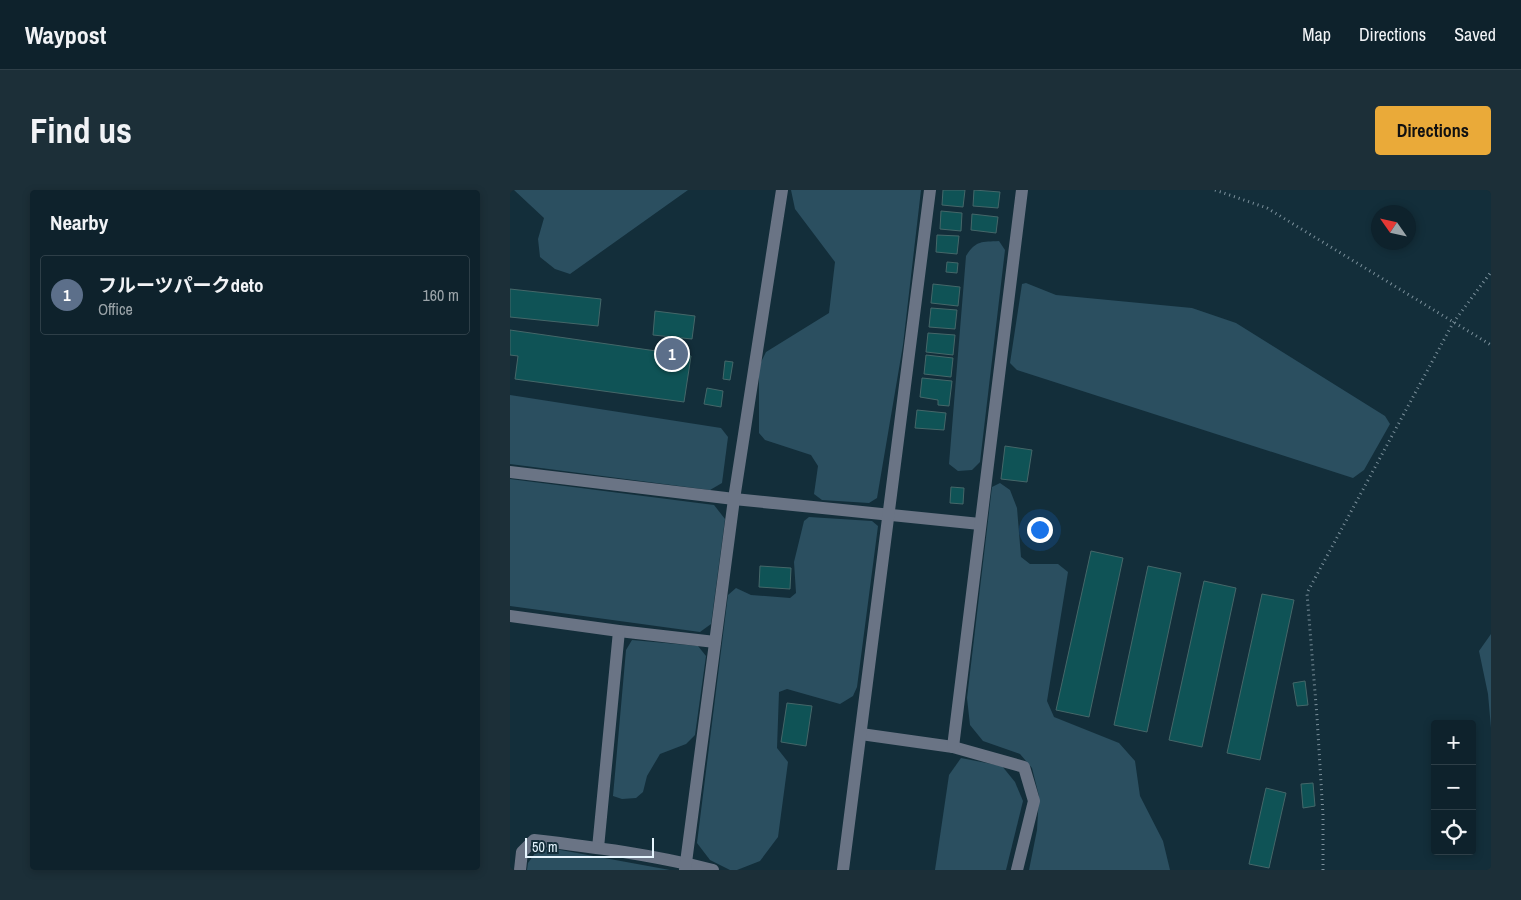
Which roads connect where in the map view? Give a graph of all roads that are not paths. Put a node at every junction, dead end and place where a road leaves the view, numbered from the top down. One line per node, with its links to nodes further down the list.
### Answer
1 (782, 190): 5 (street)
2 (930, 190): 6 (street)
3 (1022, 190): 7 (street)
4 (510, 472): 5 (street)
5 (734, 499): 6 (street); 10 (street)
6 (888, 515): 7 (street); 11 (street)
7 (980, 524): 12 (street)
8 (510, 616): 9 (street)
9 (619, 631): 10 (street); 13 (street)
10 (715, 642): 14 (street)
11 (861, 734): 12 (street); 17 (street)
12 (953, 747): 18 (street)
13 (598, 848): 14 (street); 15 (street)
14 (686, 867): 16 (street)
15 (520, 870)
16 (713, 870)
17 (843, 870)
18 (1017, 870)

